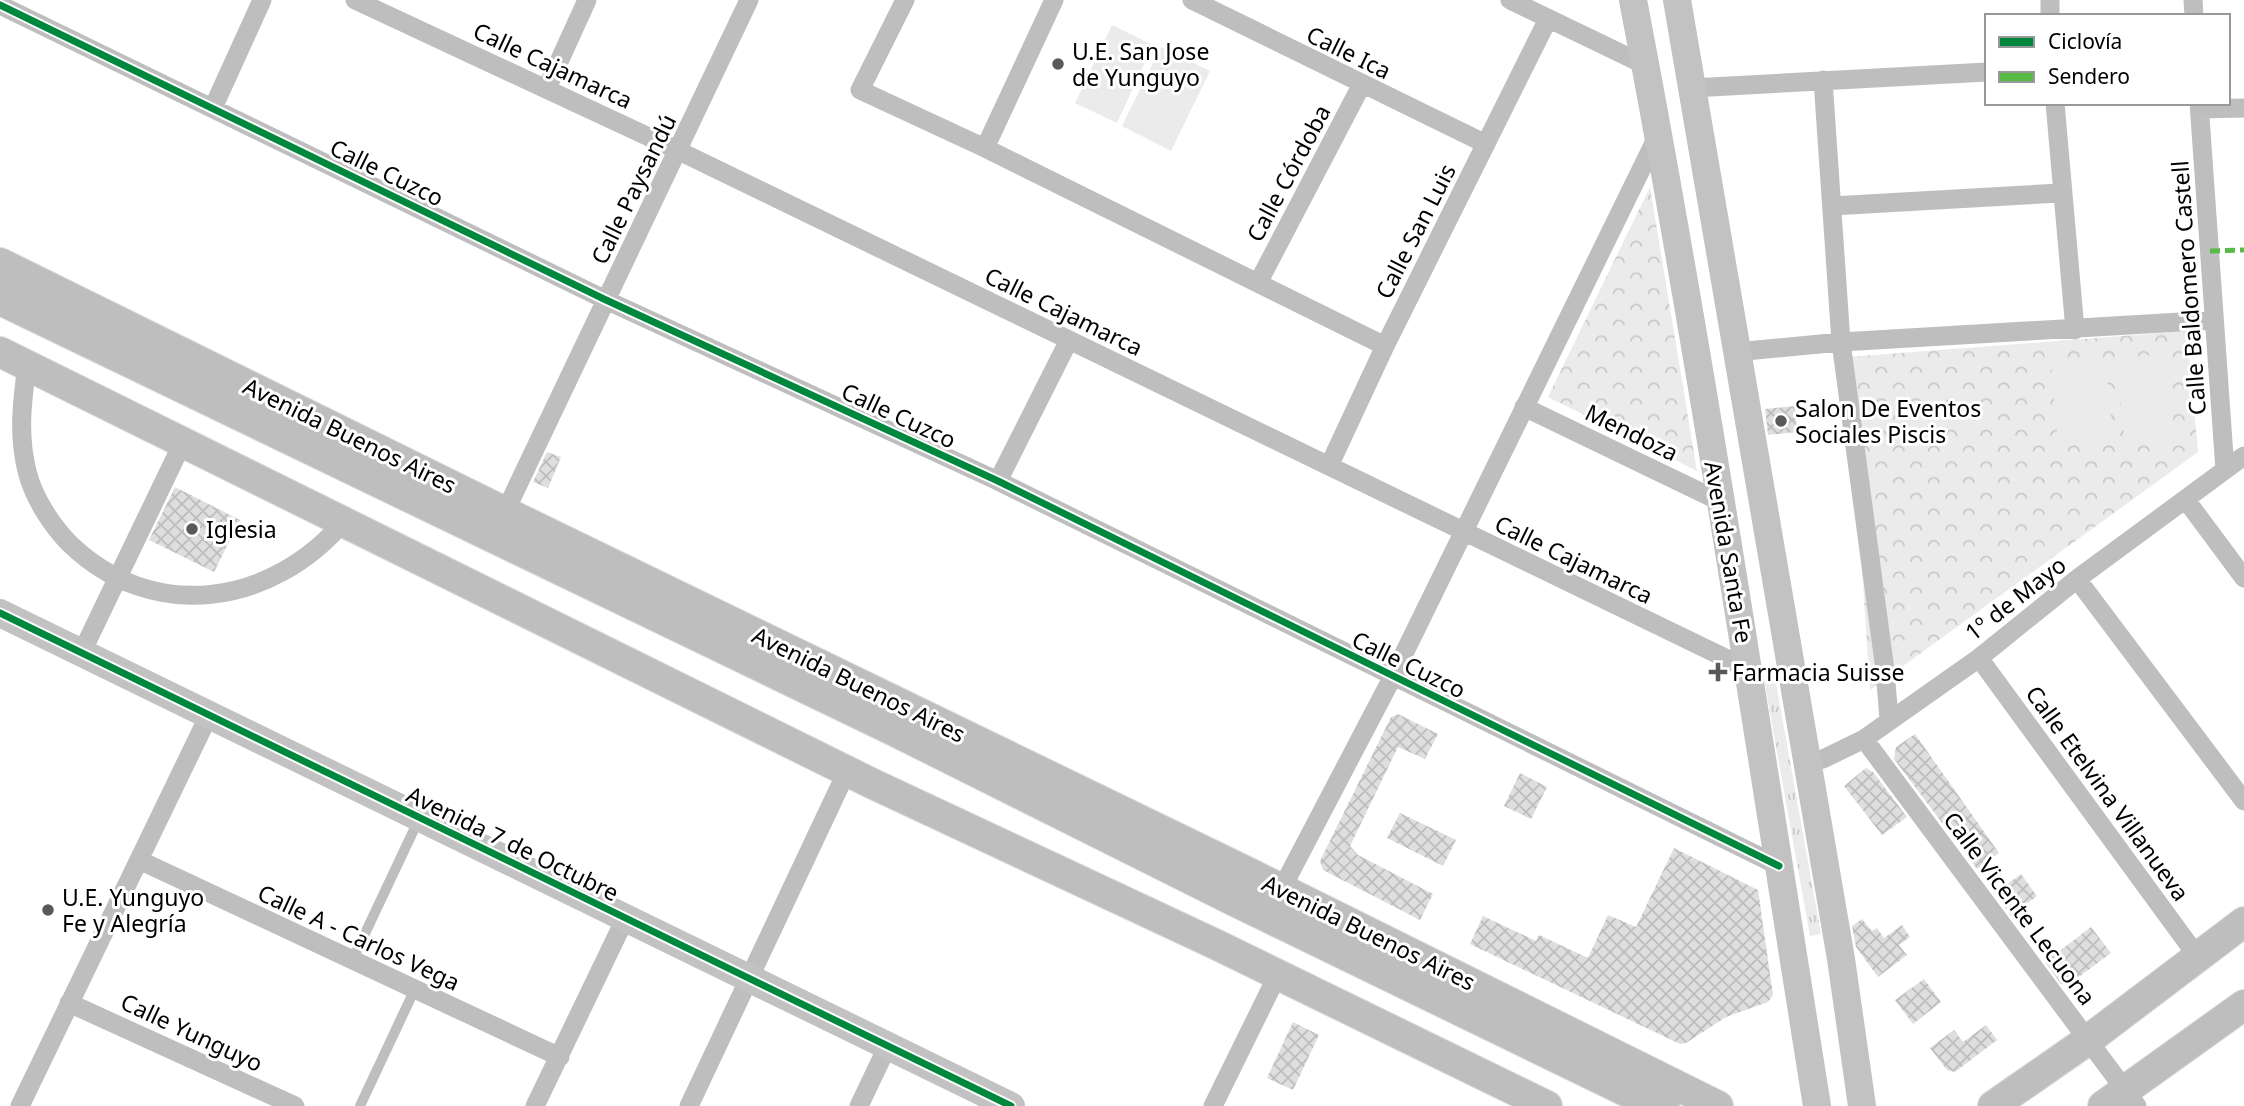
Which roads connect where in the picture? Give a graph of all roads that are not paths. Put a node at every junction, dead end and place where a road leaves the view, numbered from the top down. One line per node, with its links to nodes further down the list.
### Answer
1 (261, 0): 21 (street)
2 (355, 0): 17 (street, Calle Cajamarca)
3 (587, 0): 17 (street)
4 (748, 0): 26 (street, Calle Paysandú)
5 (905, 0): 25 (street)
6 (1054, 0): 25 (street)
7 (1192, 0): 16 (street, Calle Ica)
8 (1510, 0): 12 (street)
9 (1633, 0): 13 (main road, Avenida Santa Fe)
10 (1677, 0): 18 (main road, Avenida Santa Fe)
11 (0, 5): 21 (street, Calle Cuzco)
12 (1548, 19): 13 (street); 24 (street, Calle San Luis)
13 (1645, 65): 23 (main road, Avenida Santa Fe)
14 (1985, 72): 15 (street)
15 (1823, 80): 18 (street); 28 (street)
16 (1361, 86): 24 (street, Calle Ica); 30 (street, Calle Córdoba)
17 (547, 88): 26 (street, Calle Cajamarca)
18 (1692, 88): 40 (main road, Avenida Santa Fe)
19 (2055, 105): 27 (street)
20 (2199, 106): 22 (street); 33 (street, Calle Baldomero Castell)
21 (213, 108): 32 (street, Calle Cuzco)
22 (2244, 108)
23 (1660, 132): 42 (street); 49 (main road, Avenida Santa Fe)
24 (1486, 145): 38 (street, Calle San Luis)
25 (985, 148): 30 (street)
26 (679, 151): 32 (street, Calle Paysandú); 36 (street, Calle Cajamarca)
27 (2060, 193): 28 (street); 35 (street)
28 (1832, 206): 37 (street)
29 (0, 263): 50 (main road, Avenida Buenos Aires)
30 (1258, 283): 38 (street)
31 (0, 297): 94 (highway, Avenida Buenos Aires)
32 (606, 300): 47 (street, Calle Cuzco); 50 (street, Calle Paysandú)
33 (2214, 320): 35 (street); 46 (street, Calle Baldomero Castell)
34 (0, 321): 93 (highway)
35 (2075, 330): 37 (street)
36 (1069, 340): 45 (street, Calle Cajamarca); 47 (street)
37 (1841, 342): 40 (street); 62 (street)
38 (1385, 346): 45 (street, Calle San Luis)
39 (0, 352): 41 (main road)
40 (1735, 352): 64 (main road, Avenida Santa Fe)
41 (27, 365): 43 (main road); 54 (street)
42 (1524, 407): 49 (street, Mendoza); 52 (street)
43 (183, 442): 51 (main road); 54 (street)
44 (2244, 456): 46 (street, 1º de Mayo)
45 (1329, 466): 52 (street, Calle Cajamarca)
46 (2225, 470): 48 (street, 1º de Mayo)
47 (998, 481): 60 (street, Calle Cuzco)
48 (2186, 500): 53 (street); 55 (street, 1º de Mayo)
49 (1719, 501): 59 (main road, Avenida Santa Fe)
50 (505, 512): 70 (main road, Avenida Buenos Aires)
51 (344, 521): 54 (street); 65 (main road)
52 (1462, 533): 59 (street, Calle Cajamarca); 60 (street)
53 (2244, 578)
54 (117, 579): 57 (street)
55 (2077, 579): 58 (street, 1º de Mayo); 66 (street)
56 (0, 613): 57 (main road, Avenida 7 de Octubre)
57 (82, 652): 61 (main road, Avenida 7 de Octubre)
58 (1979, 658): 62 (street, 1º de Mayo); 73 (street, Calle Etelvina Villanueva)
59 (1750, 670): 69 (main road, Avenida Santa Fe)
60 (1392, 678): 69 (street, Calle Cuzco); 70 (street)
61 (208, 717): 67 (main road, Avenida 7 de Octubre); 68 (street)
62 (1889, 719): 63 (street, 1º de Mayo)
63 (1864, 739): 64 (street, 1º de Mayo); 80 (street, Calle Vicente Lecuona)
64 (1807, 761): 97 (main road, Avenida Santa Fe)
65 (848, 771): 75 (main road); 76 (street)
66 (2244, 800)
67 (419, 819): 71 (main road, Avenida 7 de Octubre); 74 (lane)
68 (139, 860): 74 (street, Calle A - Carlos Vega); 78 (street)
69 (1779, 866): 96 (main road, Avenida Santa Fe)
70 (1282, 890): 95 (main road, Avenida Buenos Aires)
71 (625, 919): 76 (main road, Avenida 7 de Octubre); 82 (street)
72 (2244, 922): 73 (main road)
73 (2197, 956): 80 (main road)
74 (352, 961): 77 (street, Calle A - Carlos Vega)
75 (1278, 974): 91 (street); 92 (main road)
76 (749, 980): 81 (main road, Avenida 7 de Octubre); 88 (street)
77 (414, 991): 82 (street, Calle A - Carlos Vega); 86 (lane)
78 (69, 1003): 84 (street, Calle Yunguyo); 85 (street)
79 (2242, 1011): 83 (main road)
80 (2088, 1040): 83 (street, Calle Vicente Lecuona); 98 (main road)
81 (888, 1045): 89 (street); 90 (main road, Avenida 7 de Octubre)
82 (559, 1057): 87 (street)
83 (2122, 1101)
84 (282, 1103)
85 (20, 1106)
86 (360, 1106)
87 (535, 1106)
88 (689, 1106)
89 (859, 1106)
90 (1011, 1106)
91 (1213, 1106)
92 (1547, 1106)
93 (1613, 1106)
94 (1662, 1106)
95 (1718, 1106)
96 (1817, 1106)
97 (1862, 1106)
98 (1993, 1106)

